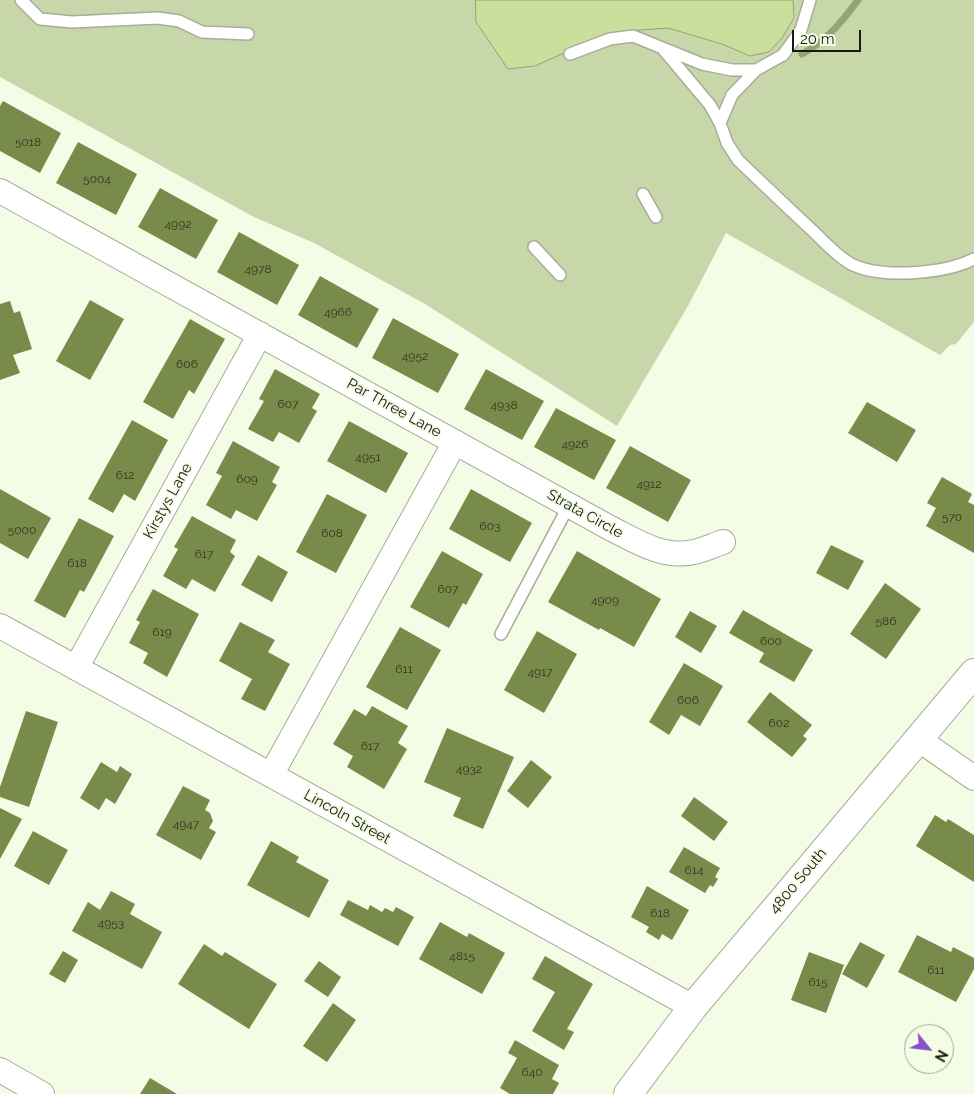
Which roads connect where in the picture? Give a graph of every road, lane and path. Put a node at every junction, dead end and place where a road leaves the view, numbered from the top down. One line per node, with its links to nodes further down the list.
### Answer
1 (21, 0): 3 (lane)
2 (810, 0): 6 (lane)
3 (248, 34)
4 (663, 49): 5 (lane); 6 (lane); 7 (lane)
5 (570, 54)
6 (756, 70): 7 (lane)
7 (720, 123): 12 (lane)
8 (0, 191): 14 (street, Par Three Lane)
9 (643, 194): 10 (lane)
10 (656, 217)
11 (534, 246): 13 (lane)
12 (974, 259)
13 (560, 275)
14 (260, 334): 15 (street, Par Three Lane); 20 (street, Kirstys Lane)
15 (454, 442): 16 (street, Strata Circle); 23 (street, Par Three Lane)
16 (569, 505): 17 (street, Strata Circle); 19 (lane)
17 (723, 542)
18 (0, 626): 20 (street, Lincoln Street)
19 (501, 634)
20 (76, 668): 23 (street, Lincoln Street)
21 (974, 673): 22 (street, 4800 South)
22 (918, 739): 24 (street); 25 (street, 4800 South)
23 (271, 775): 25 (street, Lincoln Street)
24 (974, 778)
25 (693, 1007): 28 (street, 4800 South)
26 (0, 1070): 27 (street)
27 (42, 1094)
28 (628, 1094)

